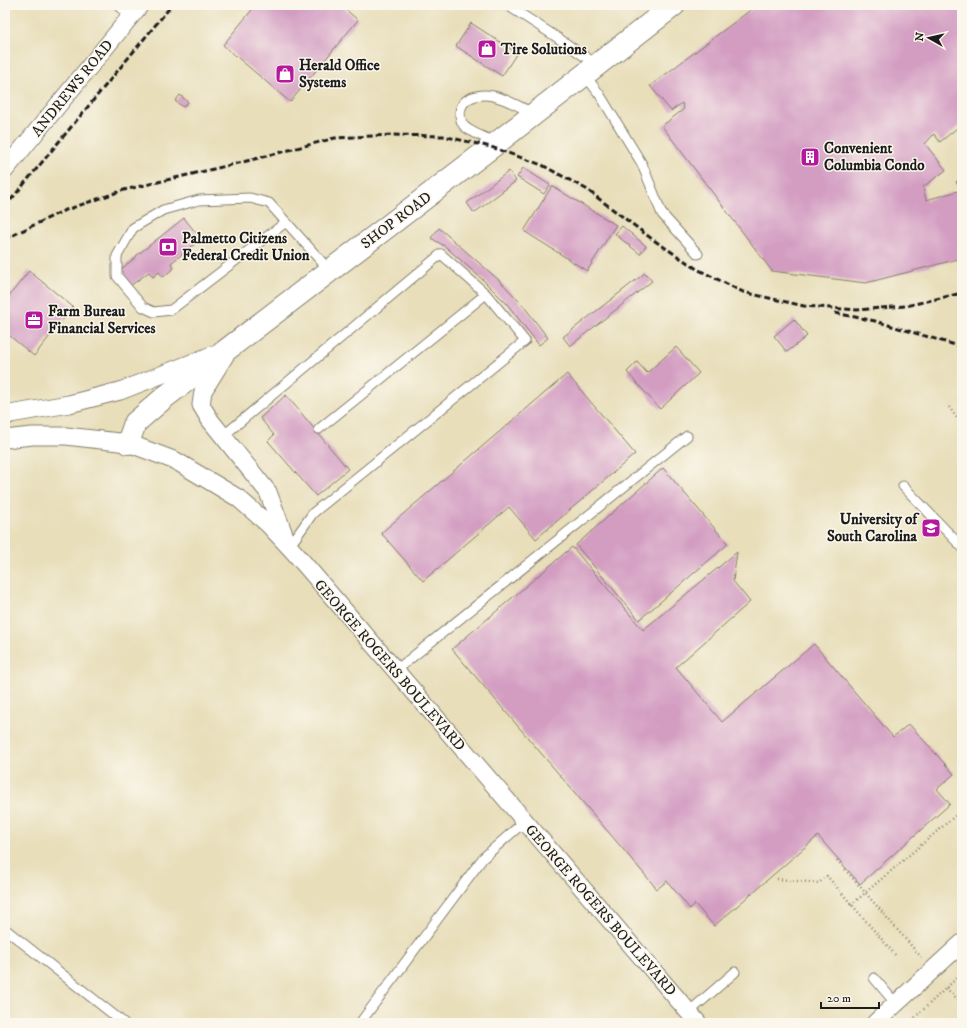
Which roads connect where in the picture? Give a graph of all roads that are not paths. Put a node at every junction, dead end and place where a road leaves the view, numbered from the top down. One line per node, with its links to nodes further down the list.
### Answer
1 (118, 5): 4 (lane)
2 (507, 5): 5 (lane)
3 (674, 5): 5 (street, SHOP ROAD)
4 (136, 10): 8 (street, ANDREWS ROAD)
5 (591, 70): 6 (street, SHOP ROAD); 10 (lane)
6 (534, 114): 7 (street, SHOP ROAD); 7 (lane)
7 (498, 142): 11 (street, SHOP ROAD)
8 (5, 170)
9 (286, 222): 9 (lane); 11 (lane)
10 (698, 254)
11 (330, 271): 13 (street, SHOP ROAD)
12 (486, 294): 15 (lane); 16 (lane); 21 (lane)
13 (231, 347): 14 (street); 16 (street); 19 (street, SHOP ROAD)
14 (5, 417)
15 (319, 429)
16 (223, 436): 21 (street)
17 (688, 436): 23 (lane)
18 (5, 439): 19 (street, GEORGE ROGERS BOULEVARD)
19 (128, 443): 21 (street, GEORGE ROGERS BOULEVARD)
20 (904, 486): 22 (lane)
21 (289, 547): 23 (street, GEORGE ROGERS BOULEVARD)
22 (962, 547)
23 (395, 671): 24 (street, GEORGE ROGERS BOULEVARD)
24 (525, 821): 30 (street, GEORGE ROGERS BOULEVARD); 32 (lane)
25 (5, 929): 31 (lane)
26 (961, 946): 29 (street)
27 (735, 972): 30 (lane)
28 (874, 978): 29 (lane)
29 (896, 1004): 33 (street)
30 (694, 1018)
31 (124, 1023)
32 (360, 1023)
33 (875, 1023)

